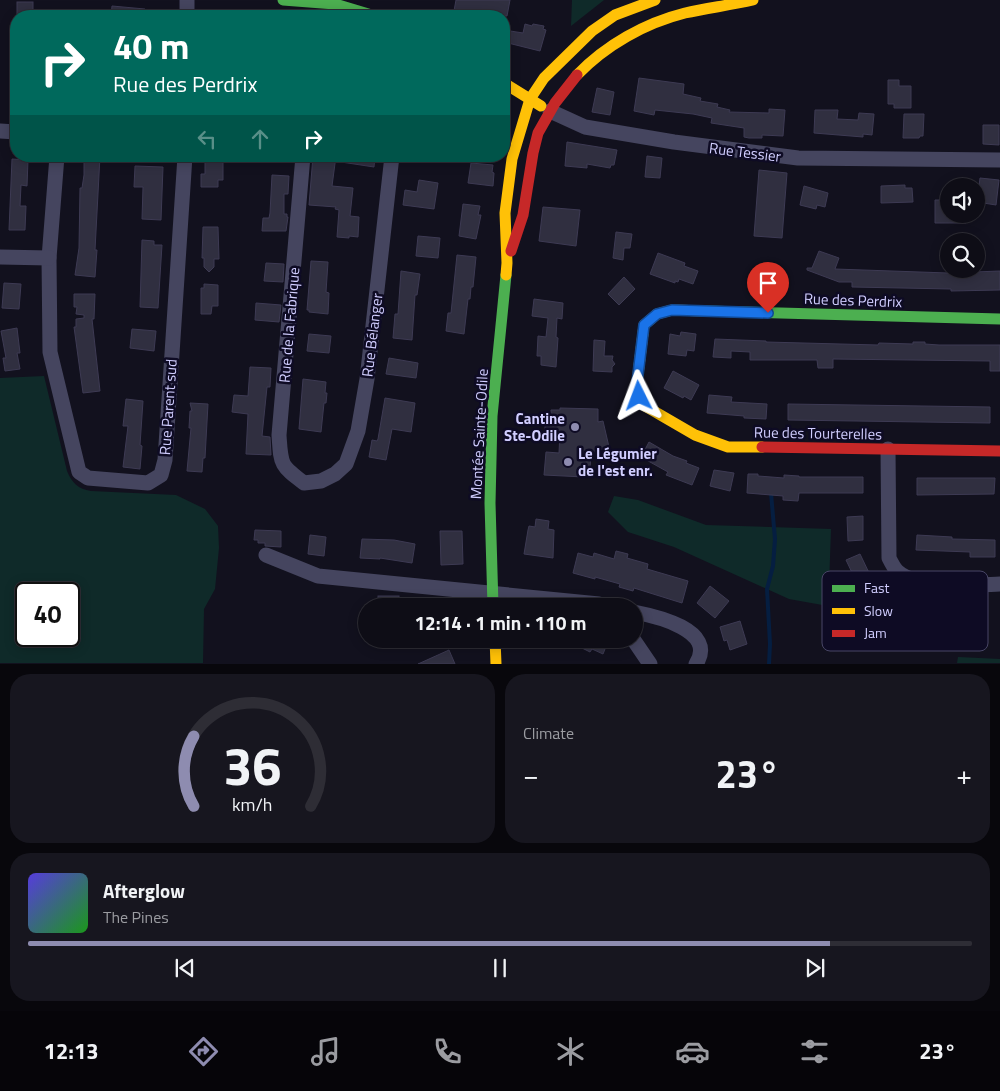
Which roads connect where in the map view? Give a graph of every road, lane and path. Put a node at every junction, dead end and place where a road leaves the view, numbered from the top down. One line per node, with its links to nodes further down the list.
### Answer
1 (283, 0): 5 (main road)
2 (655, 0): 8 (main road, Montée Sainte-Odile)
3 (752, 0): 9 (main road, Montée Sainte-Odile)
4 (336, 2): 5 (main road); 6 (main road)
5 (315, 9)
6 (358, 10)
7 (510, 87): 8 (main road, Rue Tessier)
8 (530, 99): 9 (main road, Rue Tessier); 17 (main road, Montée Sainte-Odile)
9 (550, 111): 10 (street, Rue Tessier); 17 (main road, Montée Sainte-Odile)
10 (1000, 160)
11 (56, 162): 16 (street, Rue Parent sud)
12 (185, 162): 16 (street, Rue Parent sud)
13 (302, 162): 22 (street, Rue de la Fabrique)
14 (391, 162): 22 (street, Rue Bélanger)
15 (0, 257): 16 (street)
16 (48, 258)
17 (506, 263): 26 (main road, Montée Sainte-Odile)
18 (1000, 319): 19 (main road, Rue des Perdrix)
19 (645, 406): 20 (main road, Rue des Tourterelles)
20 (888, 449): 21 (main road, Rue des Tourterelles); 24 (street)
21 (1000, 451)
22 (304, 483)
23 (266, 555): 25 (street)
24 (897, 571)
25 (478, 598)
26 (492, 598)
27 (643, 614): 32 (street)
28 (495, 648): 30 (main road)
29 (639, 648): 31 (street)
30 (496, 664)
31 (650, 664)
32 (696, 664)

